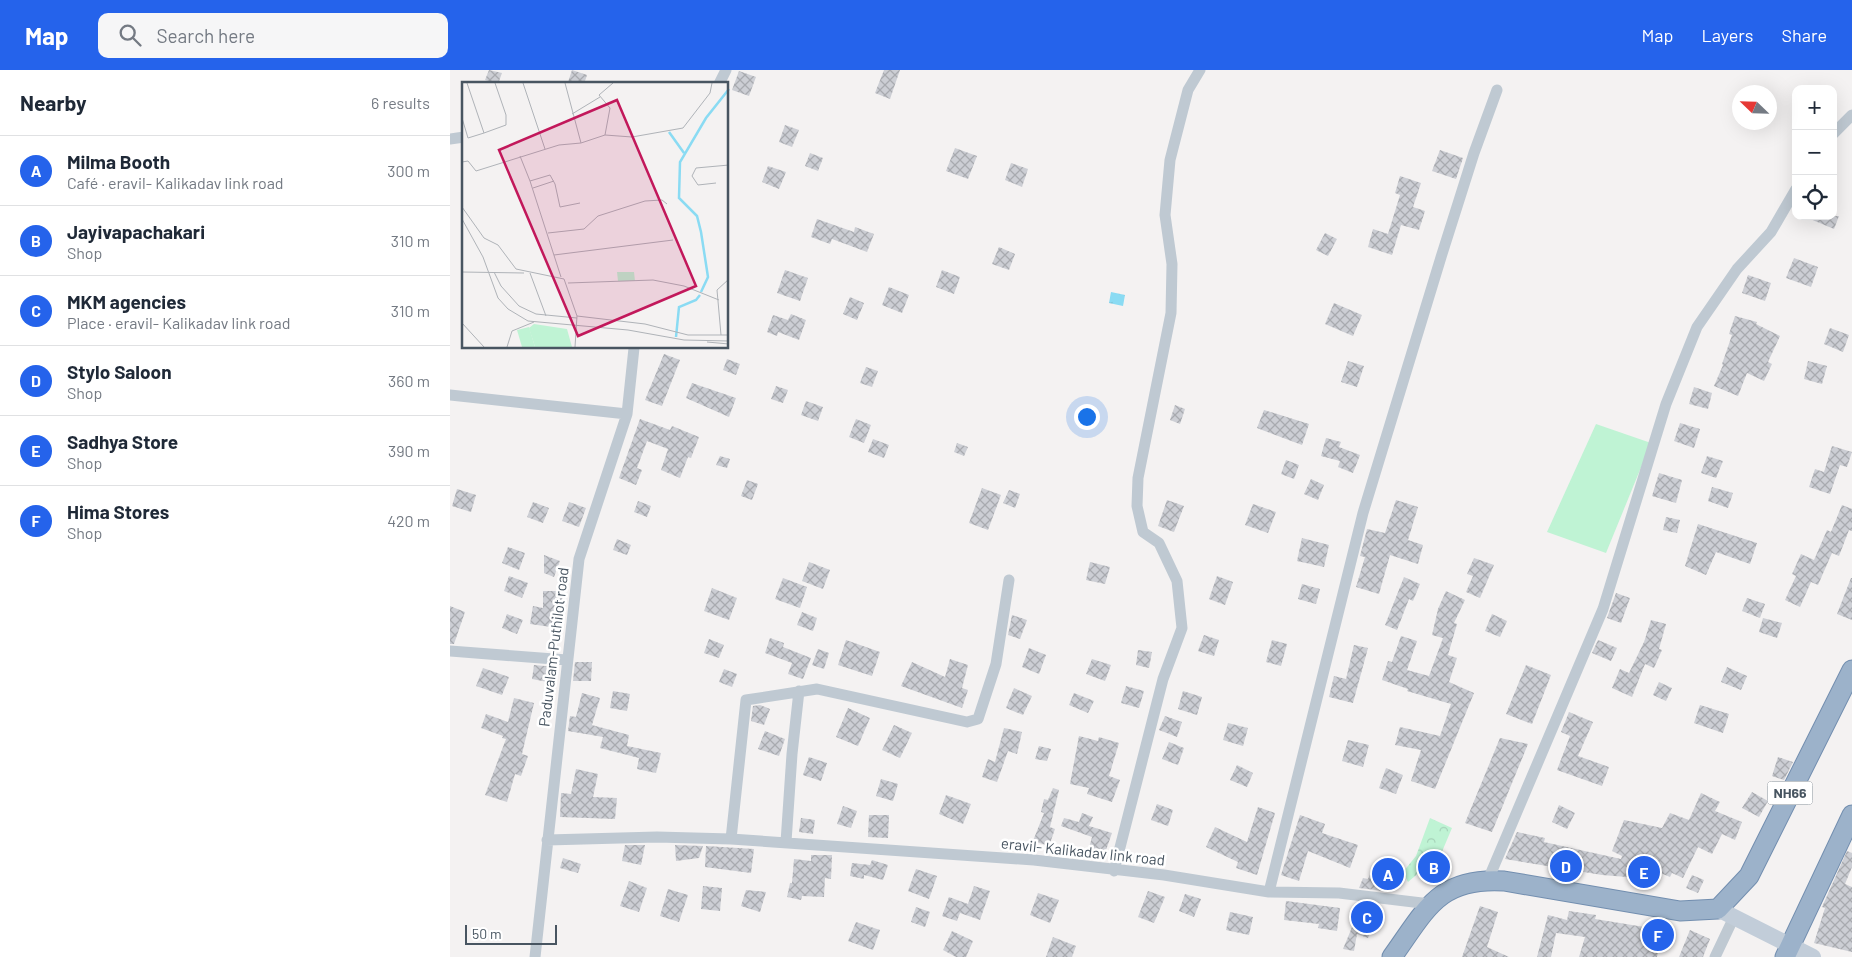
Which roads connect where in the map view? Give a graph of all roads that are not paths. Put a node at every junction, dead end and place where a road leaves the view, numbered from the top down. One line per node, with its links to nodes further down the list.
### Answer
1 (726, 70): 3 (street)
2 (1200, 70): 20 (street)
3 (720, 82)
4 (1497, 90): 22 (street)
5 (1852, 115): 6 (street)
6 (1837, 130)
7 (1792, 196): 21 (street)
8 (634, 349): 10 (street, Paduvalam-Puthilot road)
9 (450, 395): 10 (street)
10 (627, 414): 13 (street, Paduvalam-Puthilot road)
11 (1009, 580): 15 (street)
12 (450, 652): 13 (street)
13 (567, 660): 18 (street, Paduvalam-Puthilot road)
14 (1852, 670): 24 (highway, NH66)
15 (799, 691): 17 (street); 19 (street)
16 (1852, 815): 25 (highway)
17 (731, 839): 18 (street, eravil- Kalikadav link road); 19 (street, eravil- Kalikadav link road)
18 (547, 840): 26 (street, Paduvalam-Puthilot road)
19 (786, 842): 20 (street, eravil- Kalikadav link road)
20 (1114, 871): 22 (street, eravil- Kalikadav link road)
21 (1488, 880): 23 (highway); 24 (highway)
22 (1269, 892): 23 (street, eravil- Kalikadav link road)
23 (1430, 904): 27 (highway)
24 (1726, 913): 25 (main road); 28 (street)
25 (1789, 951): 29 (main road)
26 (534, 957)
27 (1392, 957)
28 (1715, 957)
29 (1813, 957)

